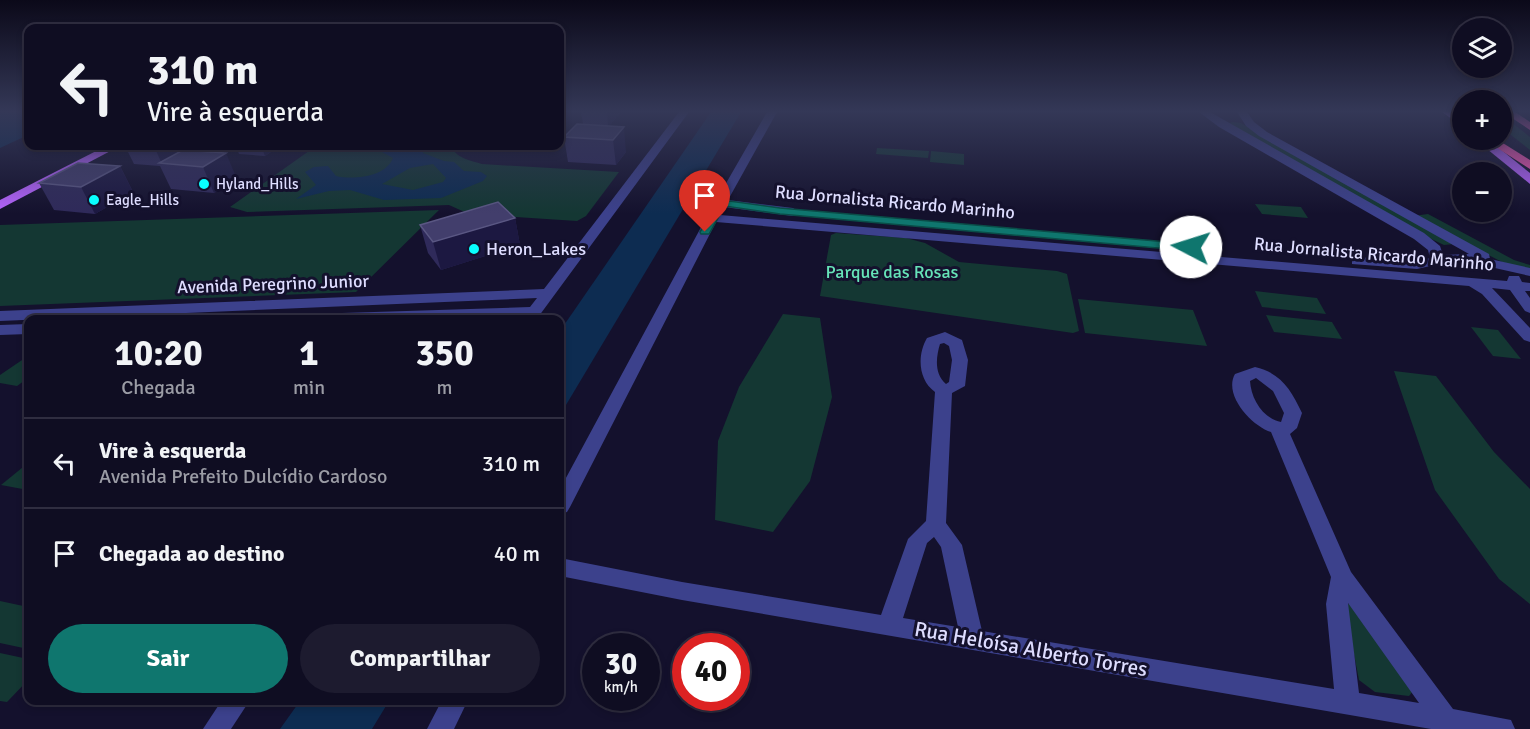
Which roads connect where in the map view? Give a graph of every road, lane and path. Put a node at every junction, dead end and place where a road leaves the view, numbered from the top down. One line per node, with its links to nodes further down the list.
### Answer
1 (658, 146): 33 (street)
2 (753, 146): 18 (street)
3 (1260, 146): 24 (street)
4 (1289, 146): 22 (street)
5 (1514, 146): 10 (highway)
6 (82, 150): 14 (main road)
7 (106, 150): 12 (main road)
8 (1494, 150): 17 (main road)
9 (1507, 150): 11 (highway)
10 (1530, 159)
11 (1530, 165)
12 (69, 169): 13 (street); 14 (main road); 15 (main road)
13 (96, 171)
14 (27, 177): 19 (main road)
15 (54, 177): 16 (street); 21 (main road)
16 (82, 179)
17 (1530, 180)
18 (732, 184): 20 (street); 23 (street)
19 (0, 191)
20 (722, 203): 23 (street, Rua Jornalista Ricardo Marinho); 25 (street)
21 (0, 205)
22 (1408, 214): 24 (street); 29 (street)
23 (761, 215): 25 (street, Rua Jornalista Ricardo Marinho); 26 (street); 28 (street, Rua Jornalista Ricardo Marinho)
24 (1386, 217): 27 (street)
25 (712, 218): 26 (street)
26 (698, 245): 47 (street)
27 (1437, 261): 28 (street, Rua Jornalista Ricardo Marinho); 29 (street, Rua Jornalista Ricardo Marinho)
28 (1296, 262): 31 (street, Rua Jornalista Ricardo Marinho)
29 (1496, 264): 30 (street, Rua Jornalista Ricardo Marinho); 32 (street)
30 (1530, 272)
31 (1471, 283): 32 (street, Rua Jornalista Ricardo Marinho); 36 (street)
32 (1523, 287): 37 (street)
33 (547, 293): 34 (street, Avenida Peregrino Junior); 40 (street)
34 (402, 299): 35 (street, Avenida Peregrino Junior); 39 (street)
35 (220, 306): 38 (street); 41 (street, Avenida Peregrino Junior)
36 (1504, 309): 37 (street); 44 (street)
37 (1530, 309)
38 (213, 315)
39 (394, 315)
40 (531, 315)
41 (0, 316)
42 (24, 329): 43 (street)
43 (0, 330)
44 (1530, 337)
45 (944, 390): 48 (street)
46 (1279, 430): 50 (street)
47 (564, 499)
48 (936, 524): 51 (street); 52 (street)
49 (564, 568): 51 (street, Rua Heloísa Alberto Torres)
50 (1342, 577): 53 (street); 56 (street)
51 (889, 626): 52 (street, Rua Heloísa Alberto Torres)
52 (972, 639): 53 (street, Rua Heloísa Alberto Torres)
53 (1348, 703): 56 (street, Rua Heloísa Alberto Torres)
54 (234, 705): 57 (street)
55 (453, 705): 58 (street)
56 (1446, 720): 59 (street, Rua Heloísa Alberto Torres)
57 (216, 729)
58 (440, 729)
59 (1502, 729)

